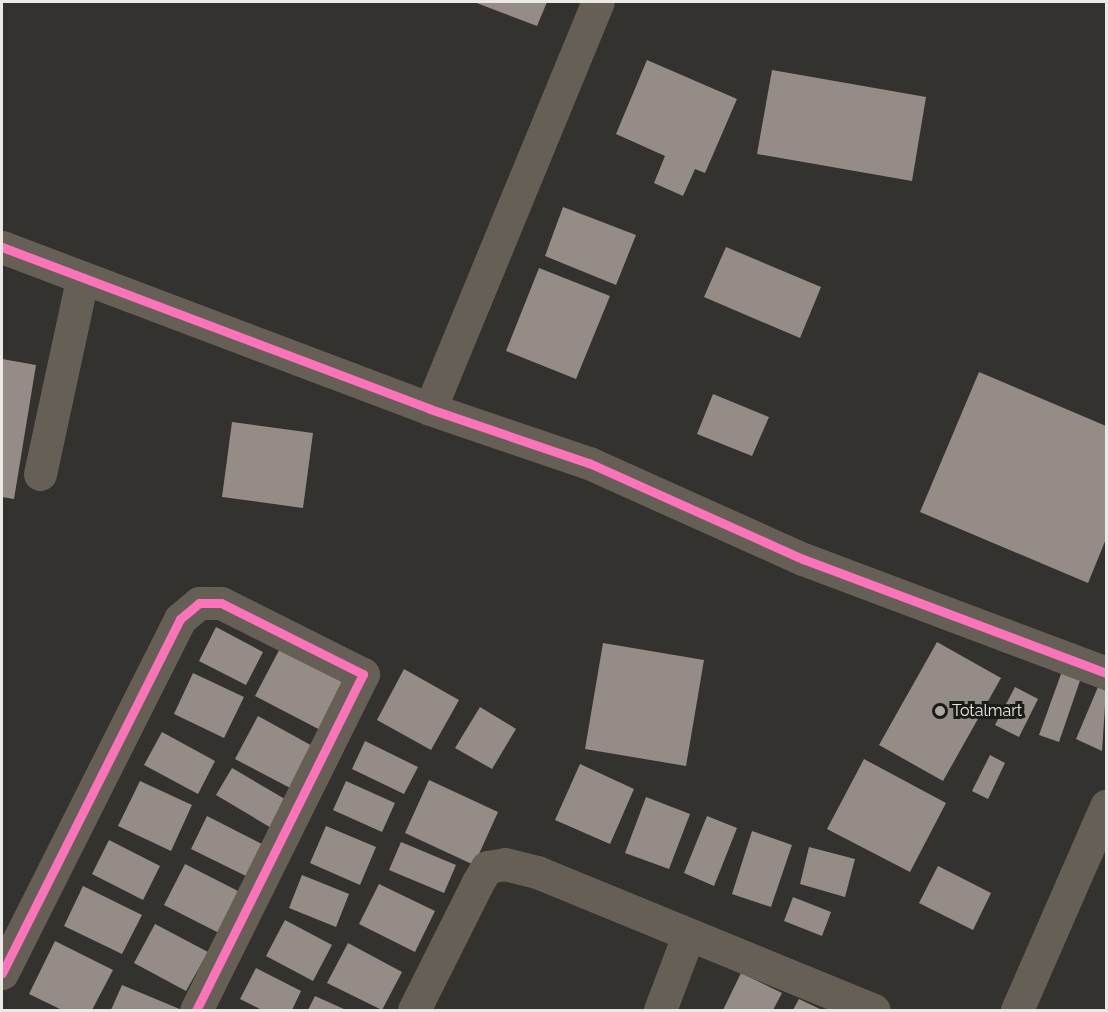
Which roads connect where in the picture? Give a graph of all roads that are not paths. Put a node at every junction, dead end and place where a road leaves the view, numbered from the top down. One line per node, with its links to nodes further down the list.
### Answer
1 (598, 2): 4 (street)
2 (2, 247): 3 (street)
3 (82, 280): 4 (street); 5 (street)
4 (430, 409): 6 (street)
5 (40, 474)
6 (1107, 673)
7 (1107, 806): 14 (street)
8 (688, 936): 11 (street); 12 (street); 13 (street)
9 (2, 973): 10 (street)
10 (196, 1011)
11 (414, 1011)
12 (660, 1011)
13 (874, 1011)
14 (1017, 1011)

